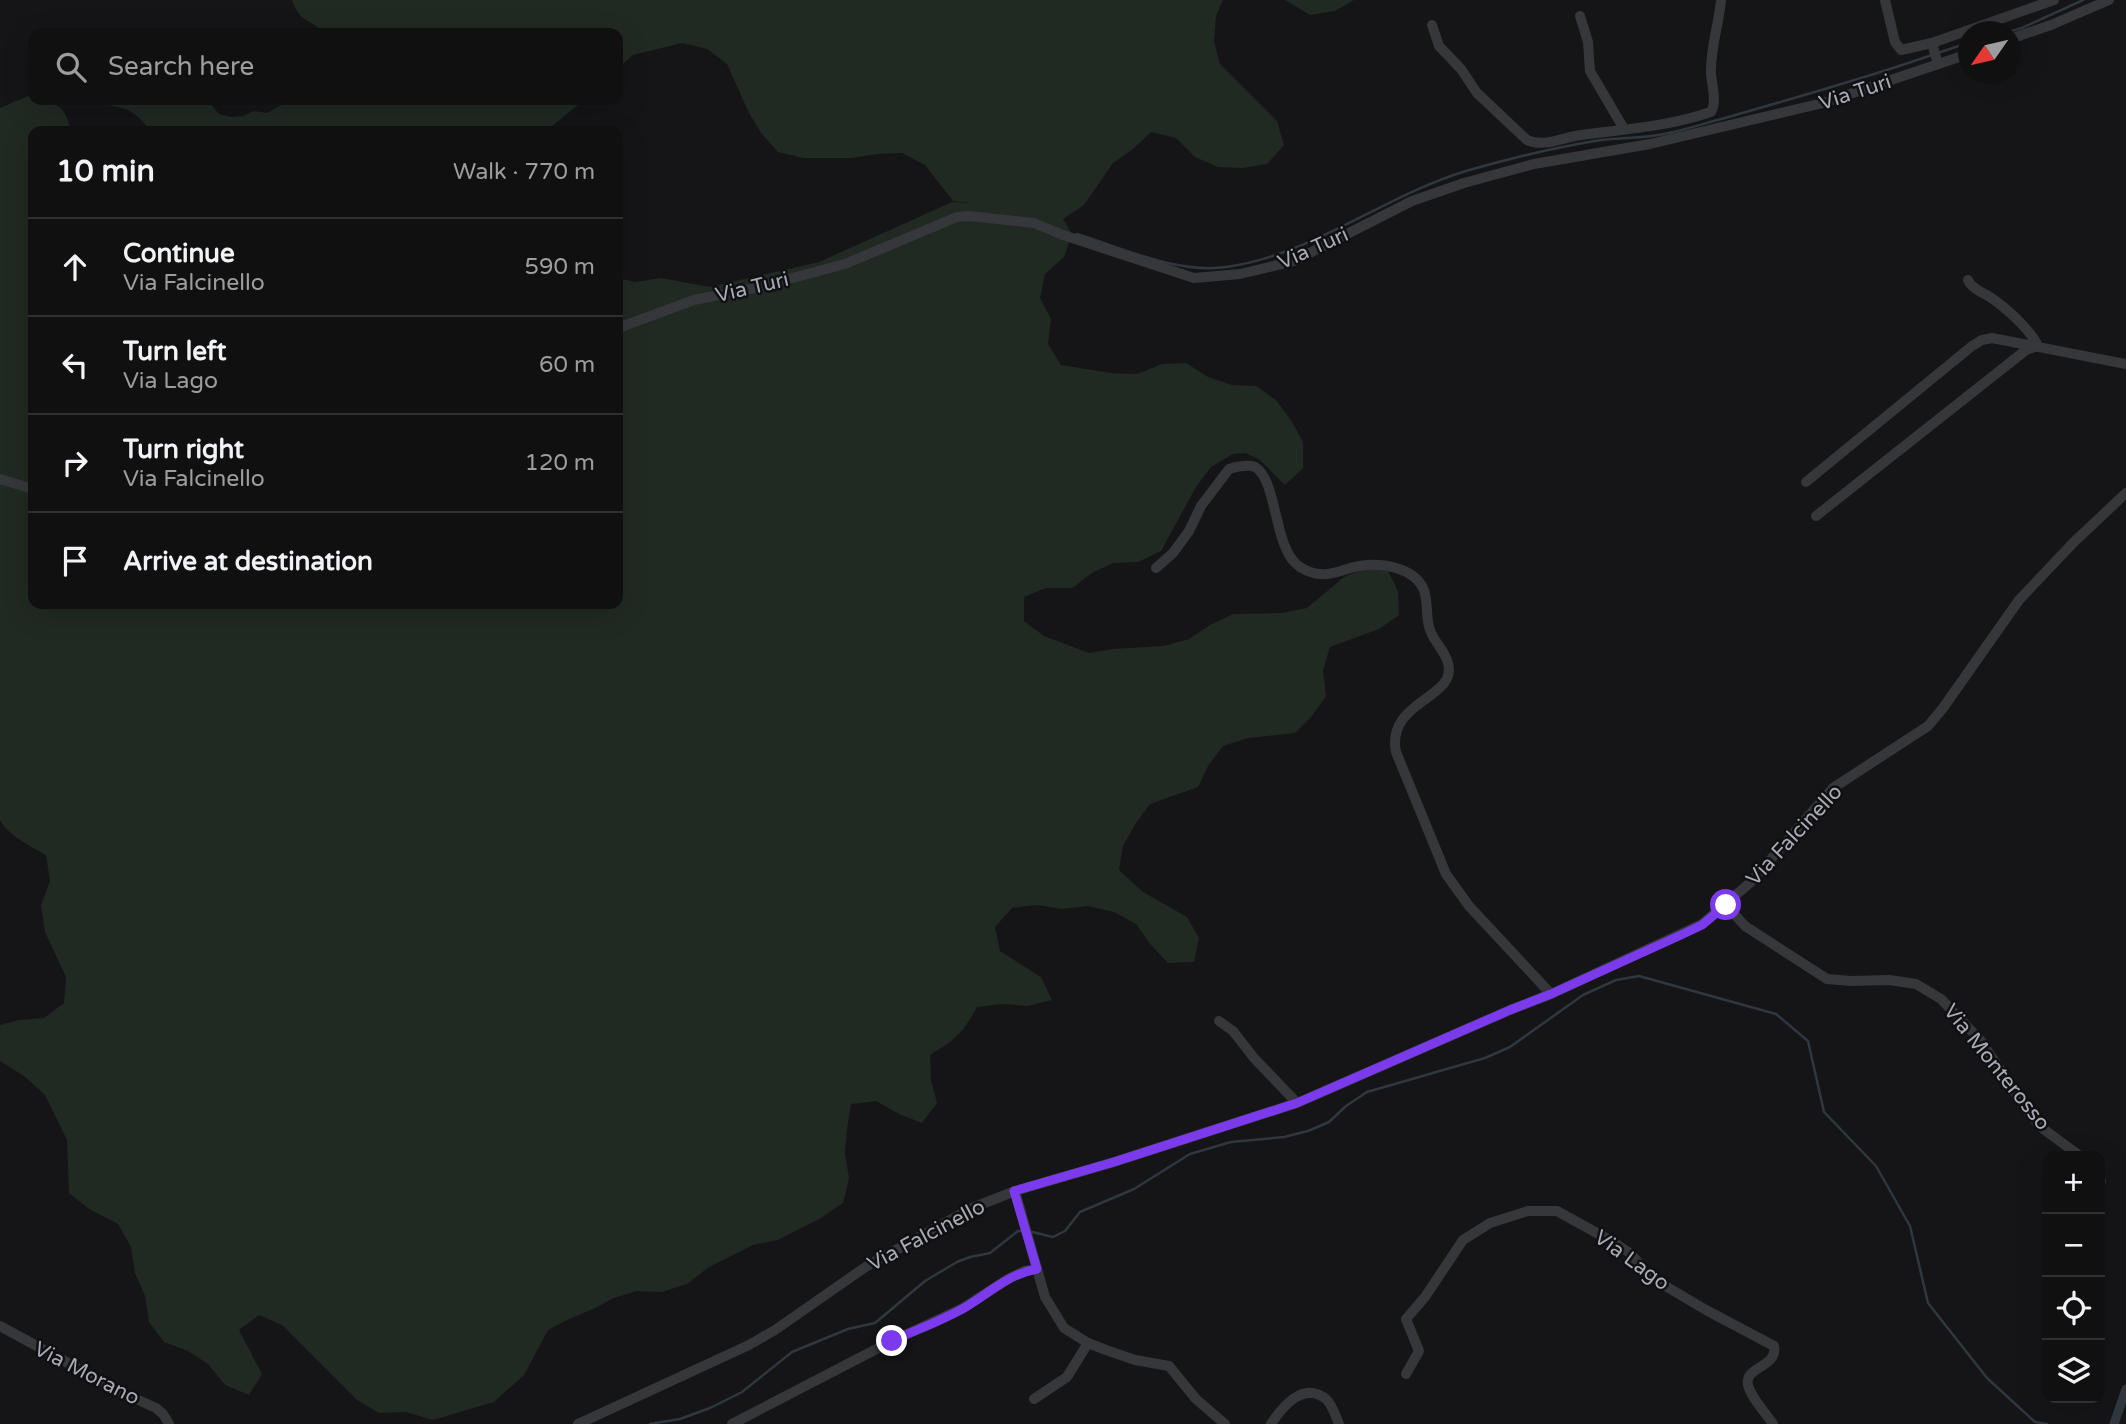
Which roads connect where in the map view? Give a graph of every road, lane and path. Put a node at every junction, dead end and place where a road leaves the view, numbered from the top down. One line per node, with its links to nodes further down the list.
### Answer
1 (1721, 0): 11 (street)
2 (1885, 0): 8 (street)
3 (2053, 0): 8 (street)
4 (2109, 0): 7 (street)
5 (1580, 16): 12 (street)
6 (1432, 25): 12 (street)
7 (2021, 36)
8 (1932, 45): 10 (street)
9 (1958, 57): 10 (street, Via Turi)
10 (1937, 62): 11 (street, Via Turi)
11 (1699, 125): 12 (street); 14 (street, Via Turi)
12 (1624, 130)
13 (1968, 280): 15 (street)
14 (623, 326)
15 (2038, 346): 16 (street); 18 (street); 21 (street)
16 (2126, 364)
17 (0, 479): 19 (street)
18 (1806, 482)
19 (28, 487)
20 (2126, 493): 23 (street, Via Falcinello)
21 (1816, 516)
22 (1156, 568): 24 (street)
23 (1726, 905): 24 (street, Via Falcinello); 27 (street, Via Monterosso)
24 (1551, 994): 26 (street, Via Falcinello)
25 (1219, 1021): 26 (street)
26 (1297, 1103): 28 (street, Via Falcinello)
27 (2073, 1151)
28 (1015, 1196): 29 (street); 35 (street, Via Falcinello)
29 (1036, 1265): 31 (street); 36 (street)
30 (0, 1326): 34 (street, Via Morano)
31 (1088, 1343): 33 (street); 37 (street)
32 (1406, 1374): 40 (street, Via Lago)
33 (1034, 1399)
34 (169, 1424)
35 (578, 1424)
36 (732, 1424)
37 (1225, 1424)
38 (1271, 1424): 39 (street)
39 (1339, 1424)
40 (1773, 1424)

